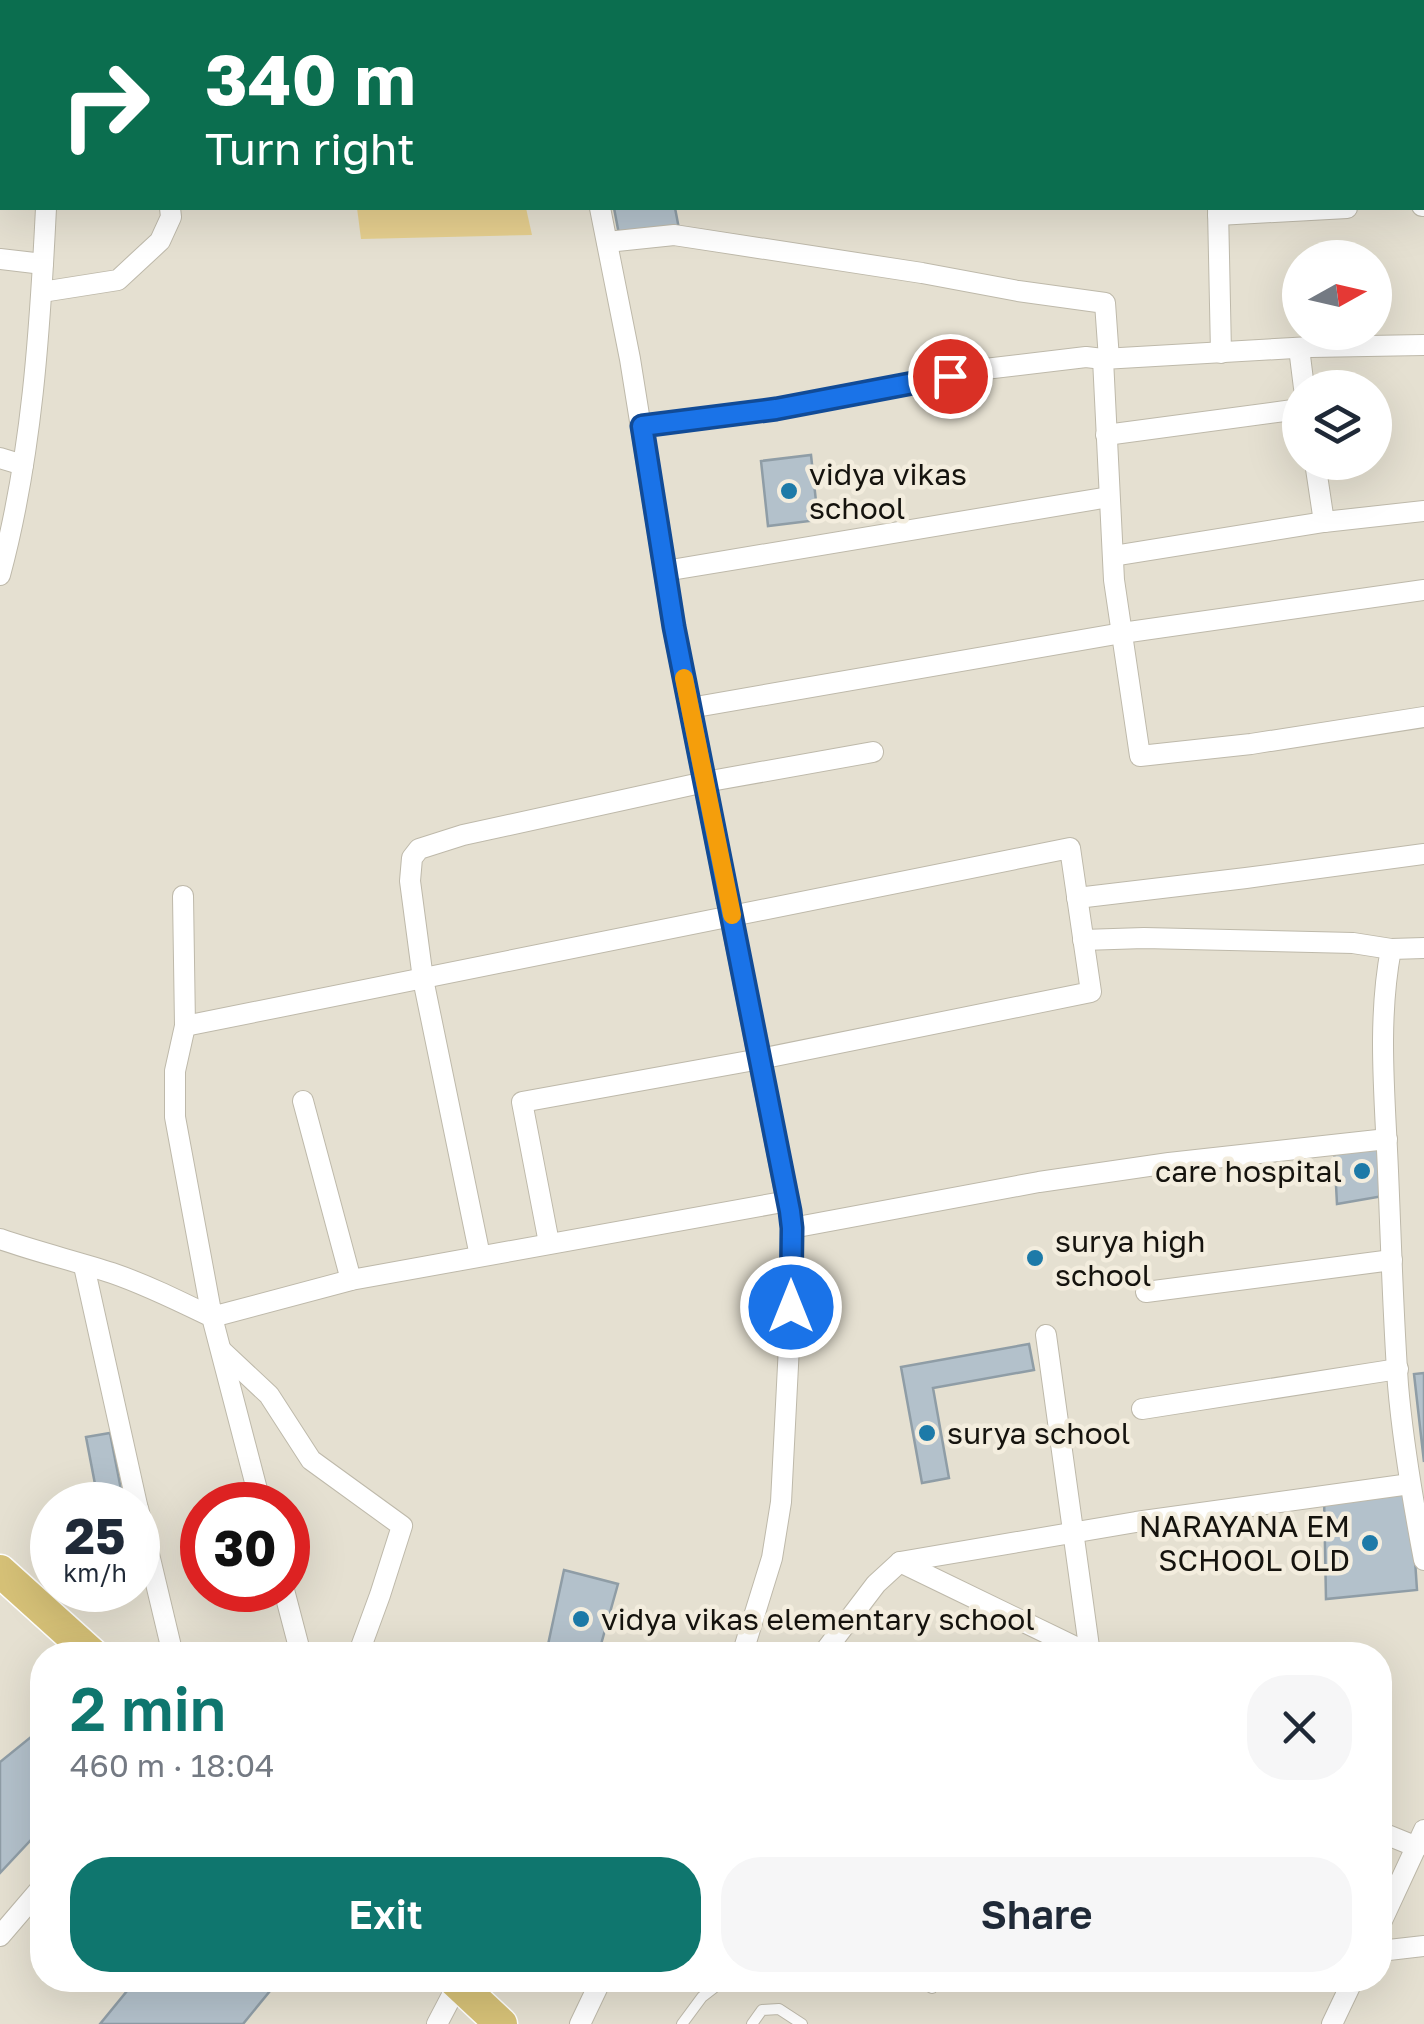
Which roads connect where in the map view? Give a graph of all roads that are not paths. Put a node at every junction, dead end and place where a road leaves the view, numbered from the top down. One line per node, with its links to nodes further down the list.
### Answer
1 (46, 210): 8 (street)
2 (170, 210): 9 (street)
3 (600, 210): 6 (street)
4 (1283, 210): 5 (street)
5 (1218, 212): 13 (street)
6 (607, 242): 14 (street); 16 (street)
7 (0, 259): 8 (street)
8 (43, 264): 9 (street)
9 (42, 292): 19 (street)
10 (1424, 344): 11 (street)
11 (1392, 345)
12 (1282, 349): 13 (street)
13 (1221, 353): 14 (street)
14 (1106, 359): 16 (street); 17 (street)
15 (1282, 412): 17 (street)
16 (642, 426): 25 (street)
17 (1106, 436): 21 (street)
18 (0, 458): 19 (street)
19 (23, 465): 26 (street)
20 (1318, 480): 23 (street)
21 (1109, 497): 24 (street); 25 (street)
22 (1424, 511): 23 (street)
23 (1324, 522): 24 (street)
24 (1112, 556): 28 (street)
25 (665, 570): 29 (street)
26 (0, 576)
27 (1424, 590): 28 (street)
28 (1122, 633): 29 (street); 30 (street)
29 (690, 708): 32 (street)
30 (1424, 717)
31 (873, 752): 32 (street)
32 (705, 782): 36 (street); 40 (street)
33 (1424, 854): 35 (street)
34 (183, 896): 41 (street)
35 (1077, 898): 36 (street); 37 (street)
36 (732, 917): 40 (street); 42 (street)
37 (1083, 940): 39 (street); 42 (street)
38 (1424, 948): 39 (street)
39 (1392, 949): 44 (street)
40 (424, 979): 41 (street); 49 (street)
41 (185, 1026): 54 (street)
42 (760, 1060): 45 (street); 48 (street)
43 (304, 1100): 52 (street)
44 (1387, 1139): 46 (street); 50 (street)
45 (788, 1201): 46 (street); 48 (street)
46 (792, 1228): 72 (street)
47 (0, 1238): 51 (street)
48 (549, 1242): 49 (street)
49 (480, 1256): 52 (street)
50 (1392, 1260): 53 (street); 57 (street)
51 (84, 1266): 54 (street); 59 (street)
52 (351, 1280): 54 (street)
53 (1146, 1292)
54 (212, 1317): 56 (street)
55 (1046, 1335): 62 (street)
56 (220, 1349): 60 (street); 71 (street)
57 (1398, 1369): 58 (street); 61 (street)
58 (1142, 1409)
59 (132, 1482)
60 (255, 1482)
61 (1410, 1484): 62 (street); 63 (street)
62 (1072, 1533): 64 (street); 75 (street)
63 (1424, 1560)
64 (900, 1562): 73 (street); 74 (street)
65 (0, 1571): 68 (main road)
66 (160, 1601): 69 (street)
67 (290, 1612): 70 (street)
68 (79, 1642)
69 (170, 1642)
70 (298, 1642)
71 (363, 1642)
72 (746, 1642)
73 (832, 1642)
74 (1066, 1642)
75 (1089, 1642)
76 (1392, 1834): 77 (street)
77 (1421, 1839): 78 (street)
78 (1392, 1900)
79 (30, 1901): 80 (street)
80 (0, 1936)
81 (1424, 1946): 82 (street)
82 (1392, 1950)
83 (452, 1992): 88 (street)
84 (468, 1992): 89 (main road)
85 (595, 1992): 90 (street)
86 (709, 1992): 91 (lane)
87 (1347, 1992): 94 (street)
88 (437, 2024)
89 (500, 2024)
90 (580, 2024)
91 (682, 2024)
92 (752, 2024): 93 (lane)
93 (802, 2024)
94 (1332, 2024)

